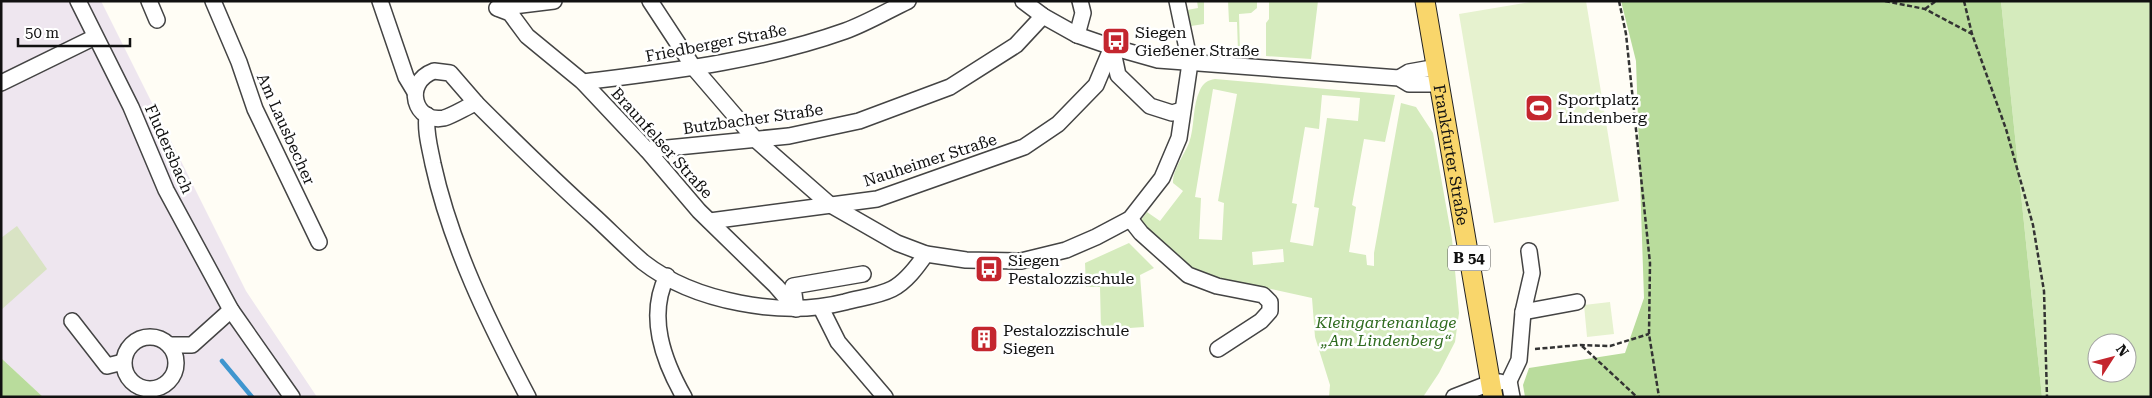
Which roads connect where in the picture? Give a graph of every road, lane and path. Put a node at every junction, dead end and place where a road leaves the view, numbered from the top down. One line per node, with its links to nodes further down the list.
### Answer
1 (78, 1): 21 (street, Fludersbach)
2 (149, 1): 18 (street)
3 (213, 1): 37 (street, Am Lausbecher)
4 (554, 1): 26 (street, Braunfelser Straße)
5 (650, 1): 24 (street)
6 (908, 1): 24 (street, Friedberger Straße)
7 (1024, 1): 17 (street)
8 (1080, 1): 20 (street)
9 (1177, 1): 23 (street)
10 (1425, 1): 25 (main road, Frankfurter Straße / B 54)
11 (1620, 1): 48 (path)
12 (1885, 1): 16 (path)
13 (1936, 1): 16 (path)
14 (1964, 1): 19 (path)
15 (381, 2): 28 (street)
16 (1925, 9): 19 (path)
17 (1043, 16): 20 (street); 32 (street, Butzbacher Straße)
18 (157, 20)
19 (1972, 34): 63 (path)
20 (1077, 35): 22 (street)
21 (96, 36): 27 (street); 45 (street, Fludersbach)
22 (1112, 47): 23 (street); 30 (street); 34 (street, Nauheimer Straße)
23 (1190, 63): 25 (street); 30 (street)
24 (694, 68): 26 (street, Friedberger Straße); 32 (street)
25 (1438, 75): 54 (main road, Frankfurter Straße / B 54)
26 (583, 82): 33 (street, Braunfelser Straße)
27 (1, 83)
28 (415, 92): 29 (street); 31 (street)
29 (476, 103): 31 (street); 41 (street)
30 (1182, 110): 35 (street)
31 (427, 115): 56 (street)
32 (754, 139): 33 (street, Butzbacher Straße); 34 (street)
33 (647, 150): 36 (street, Braunfelser Straße)
34 (830, 204): 36 (street, Nauheimer Straße); 39 (street)
35 (1130, 219): 39 (street); 51 (street)
36 (710, 221): 44 (street, Braunfelser Straße)
37 (319, 242)
38 (1529, 251): 46 (street)
39 (926, 254): 43 (street)
40 (863, 274): 44 (street)
41 (667, 276): 44 (street); 57 (street)
42 (1577, 302): 46 (street)
43 (821, 308): 44 (street); 58 (street)
44 (796, 309)
45 (230, 310): 49 (street); 55 (street, Fludersbach)
46 (1523, 312): 52 (street)
47 (72, 321): 53 (street)
48 (1649, 334): 50 (path); 62 (path)
49 (170, 345): 53 (street); 53 (street)
50 (1580, 345): 52 (path); 61 (path)
51 (1218, 349)
52 (1519, 360): 54 (street)
53 (124, 362)
54 (1497, 387): 59 (street); 60 (street)
55 (292, 397)
56 (528, 397)
57 (684, 397)
58 (885, 397)
59 (1454, 397)
60 (1512, 397)
61 (1637, 397)
62 (1659, 397)
63 (2048, 397)

